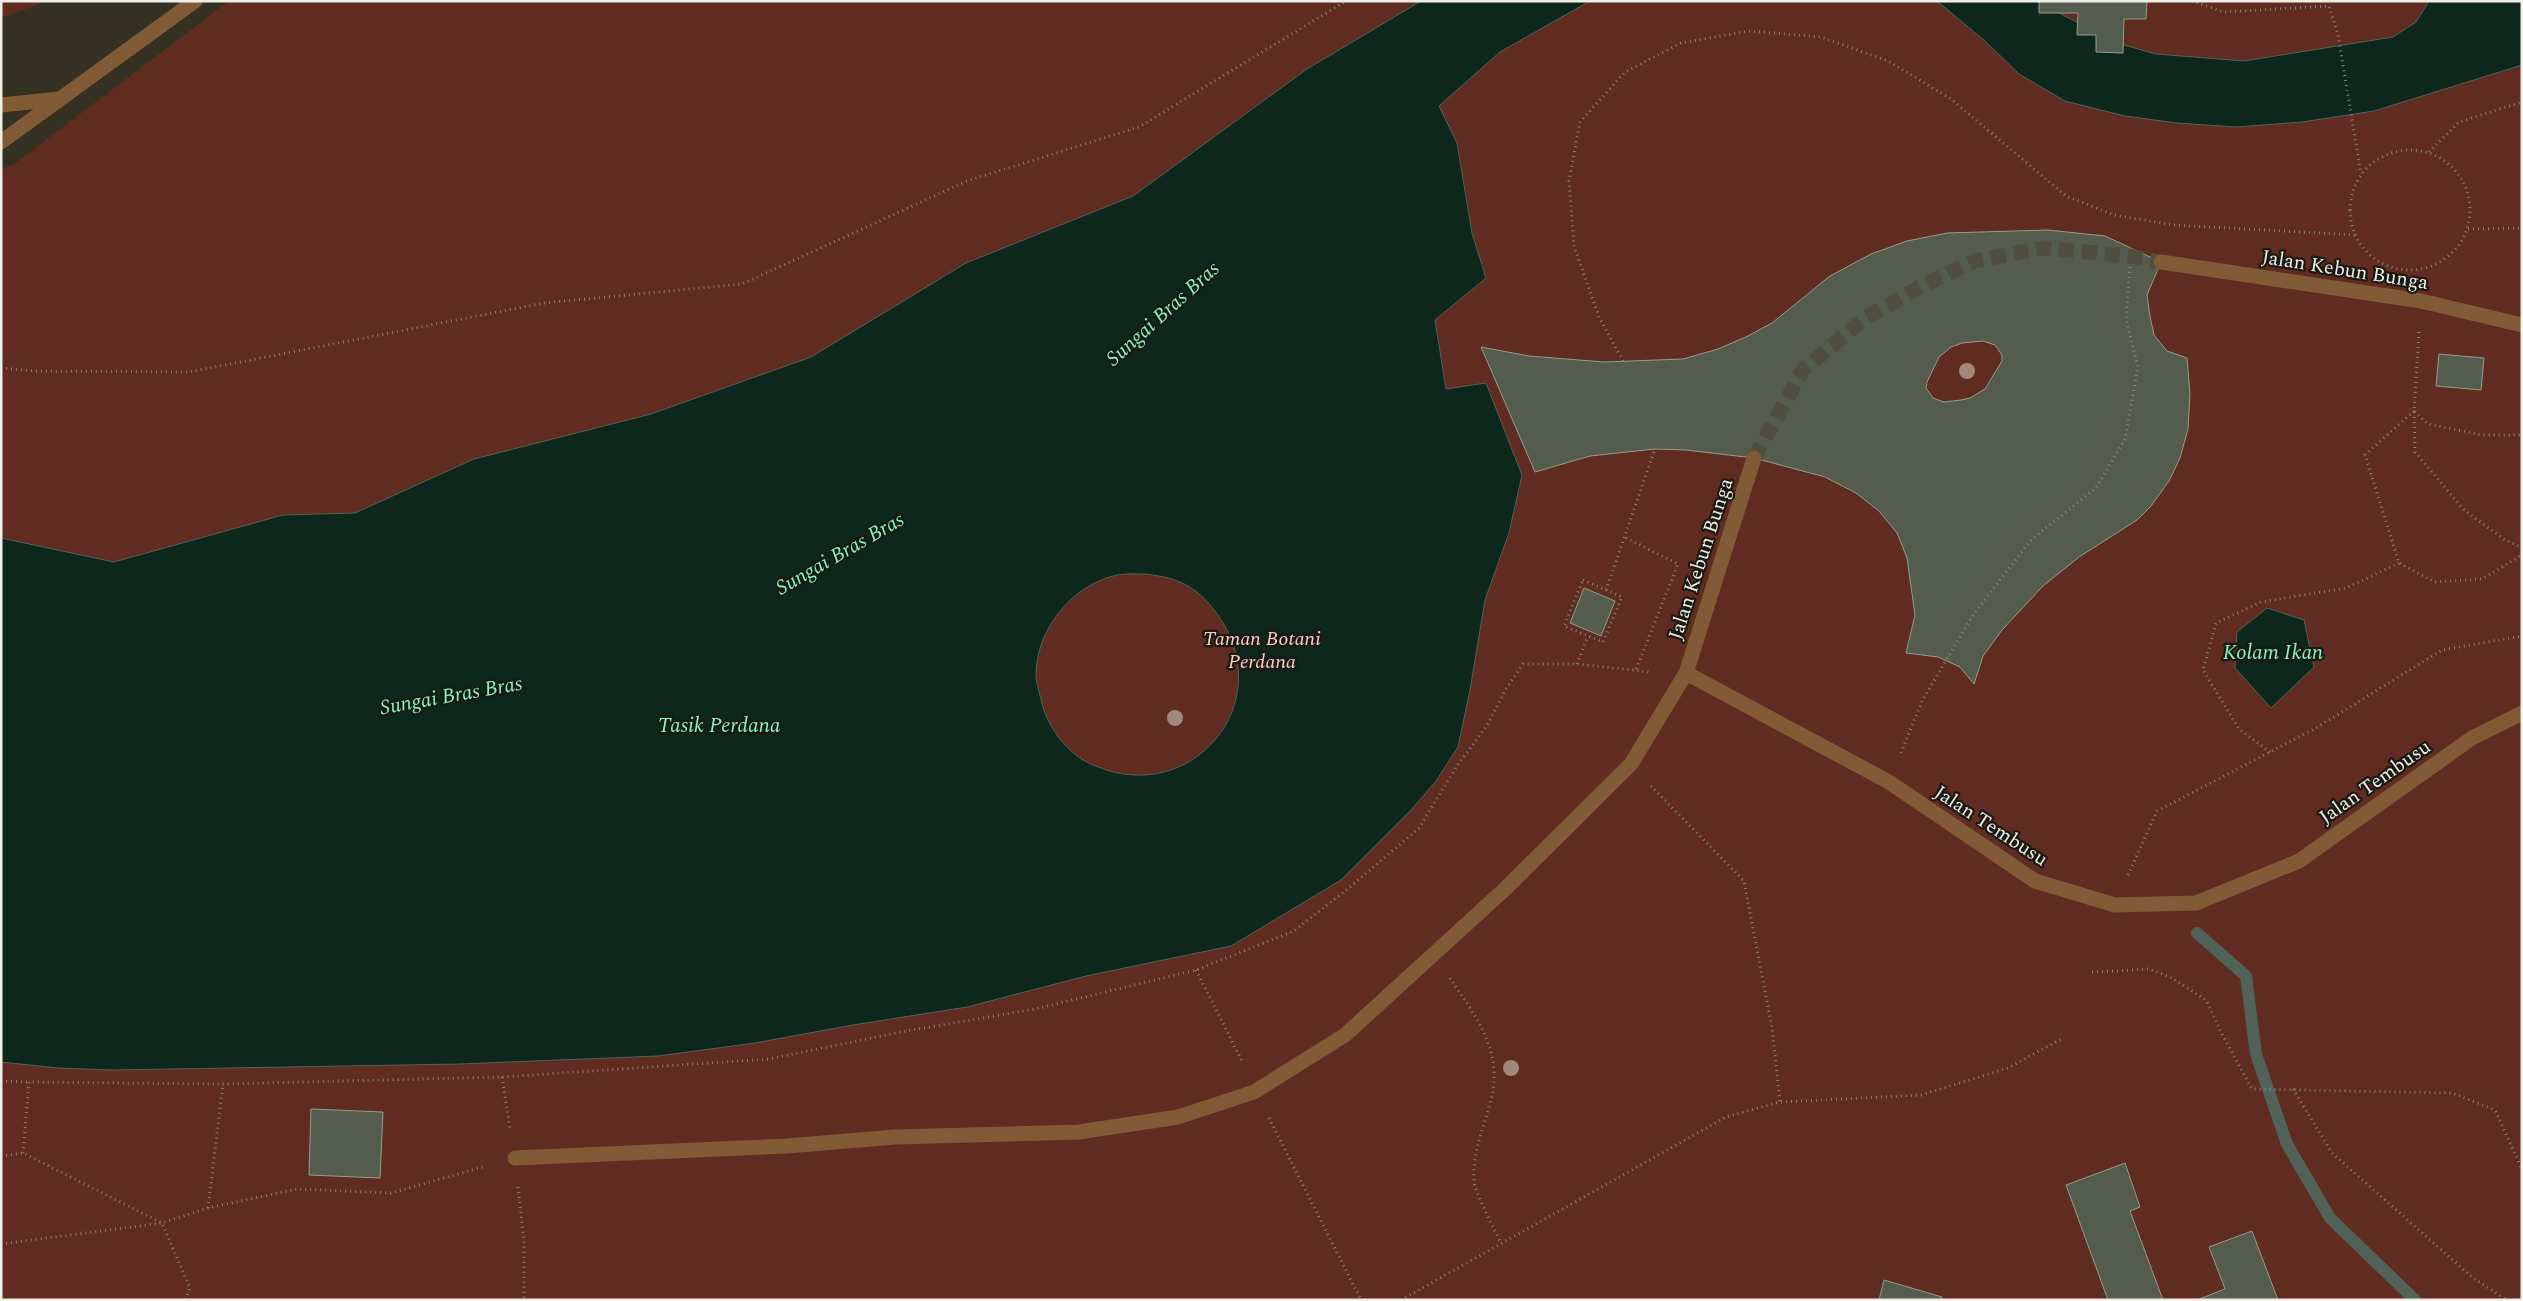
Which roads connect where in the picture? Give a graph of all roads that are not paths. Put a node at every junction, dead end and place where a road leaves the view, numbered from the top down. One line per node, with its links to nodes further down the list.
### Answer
1 (195, 1): 2 (street)
2 (62, 98): 3 (street); 4 (street)
3 (1, 105)
4 (1, 142)
5 (2161, 262): 6 (street, Jalan Kebun Bunga)
6 (2522, 324)
7 (1754, 458): 8 (street, Jalan Kebun Bunga)
8 (1686, 673): 9 (street, Jalan Tembusu); 10 (street, Jalan Kebun Bunga)
9 (2522, 713)
10 (515, 1158)

